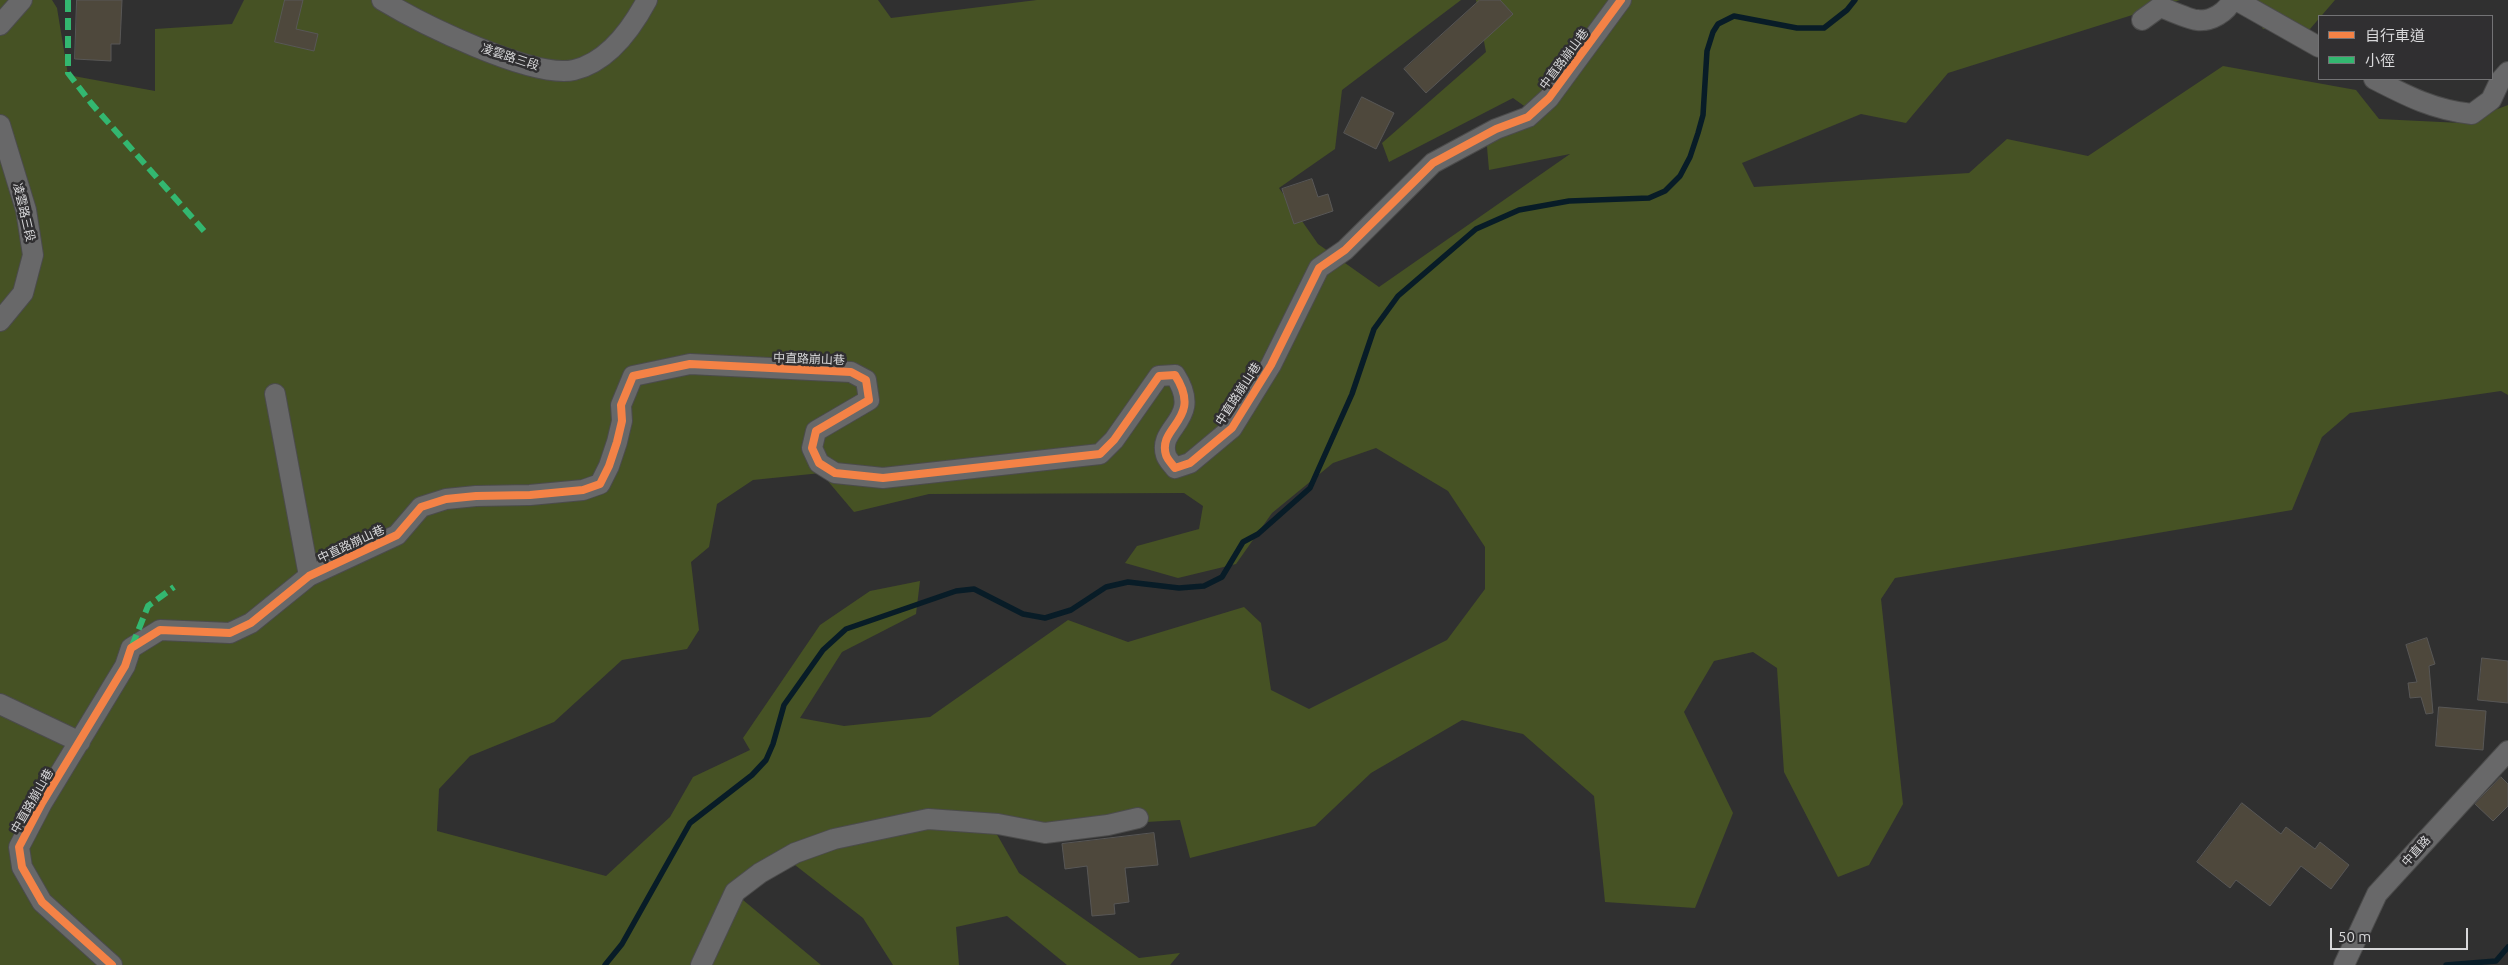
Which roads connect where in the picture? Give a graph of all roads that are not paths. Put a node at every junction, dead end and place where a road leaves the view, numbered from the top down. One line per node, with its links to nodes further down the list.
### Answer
1 (22, 0): 7 (street)
2 (382, 0): 3 (street, 凌雲路三段)
3 (647, 0)
4 (1621, 0): 14 (street, 中直路崩山巷)
5 (2234, 0): 6 (street); 8 (street)
6 (2142, 20)
7 (0, 25)
8 (2318, 46)
9 (2508, 72): 10 (street)
10 (2376, 80)
11 (0, 125): 12 (street, 凌雲路三段)
12 (0, 321)
13 (275, 394): 14 (street)
14 (308, 576): 16 (street, 中直路崩山巷)
15 (0, 704): 16 (street)
16 (80, 742): 19 (street, 中直路崩山巷)
17 (2508, 751): 21 (street, 中直路)
18 (1138, 818): 20 (street)
19 (112, 965)
20 (700, 965)
21 (2344, 965)

